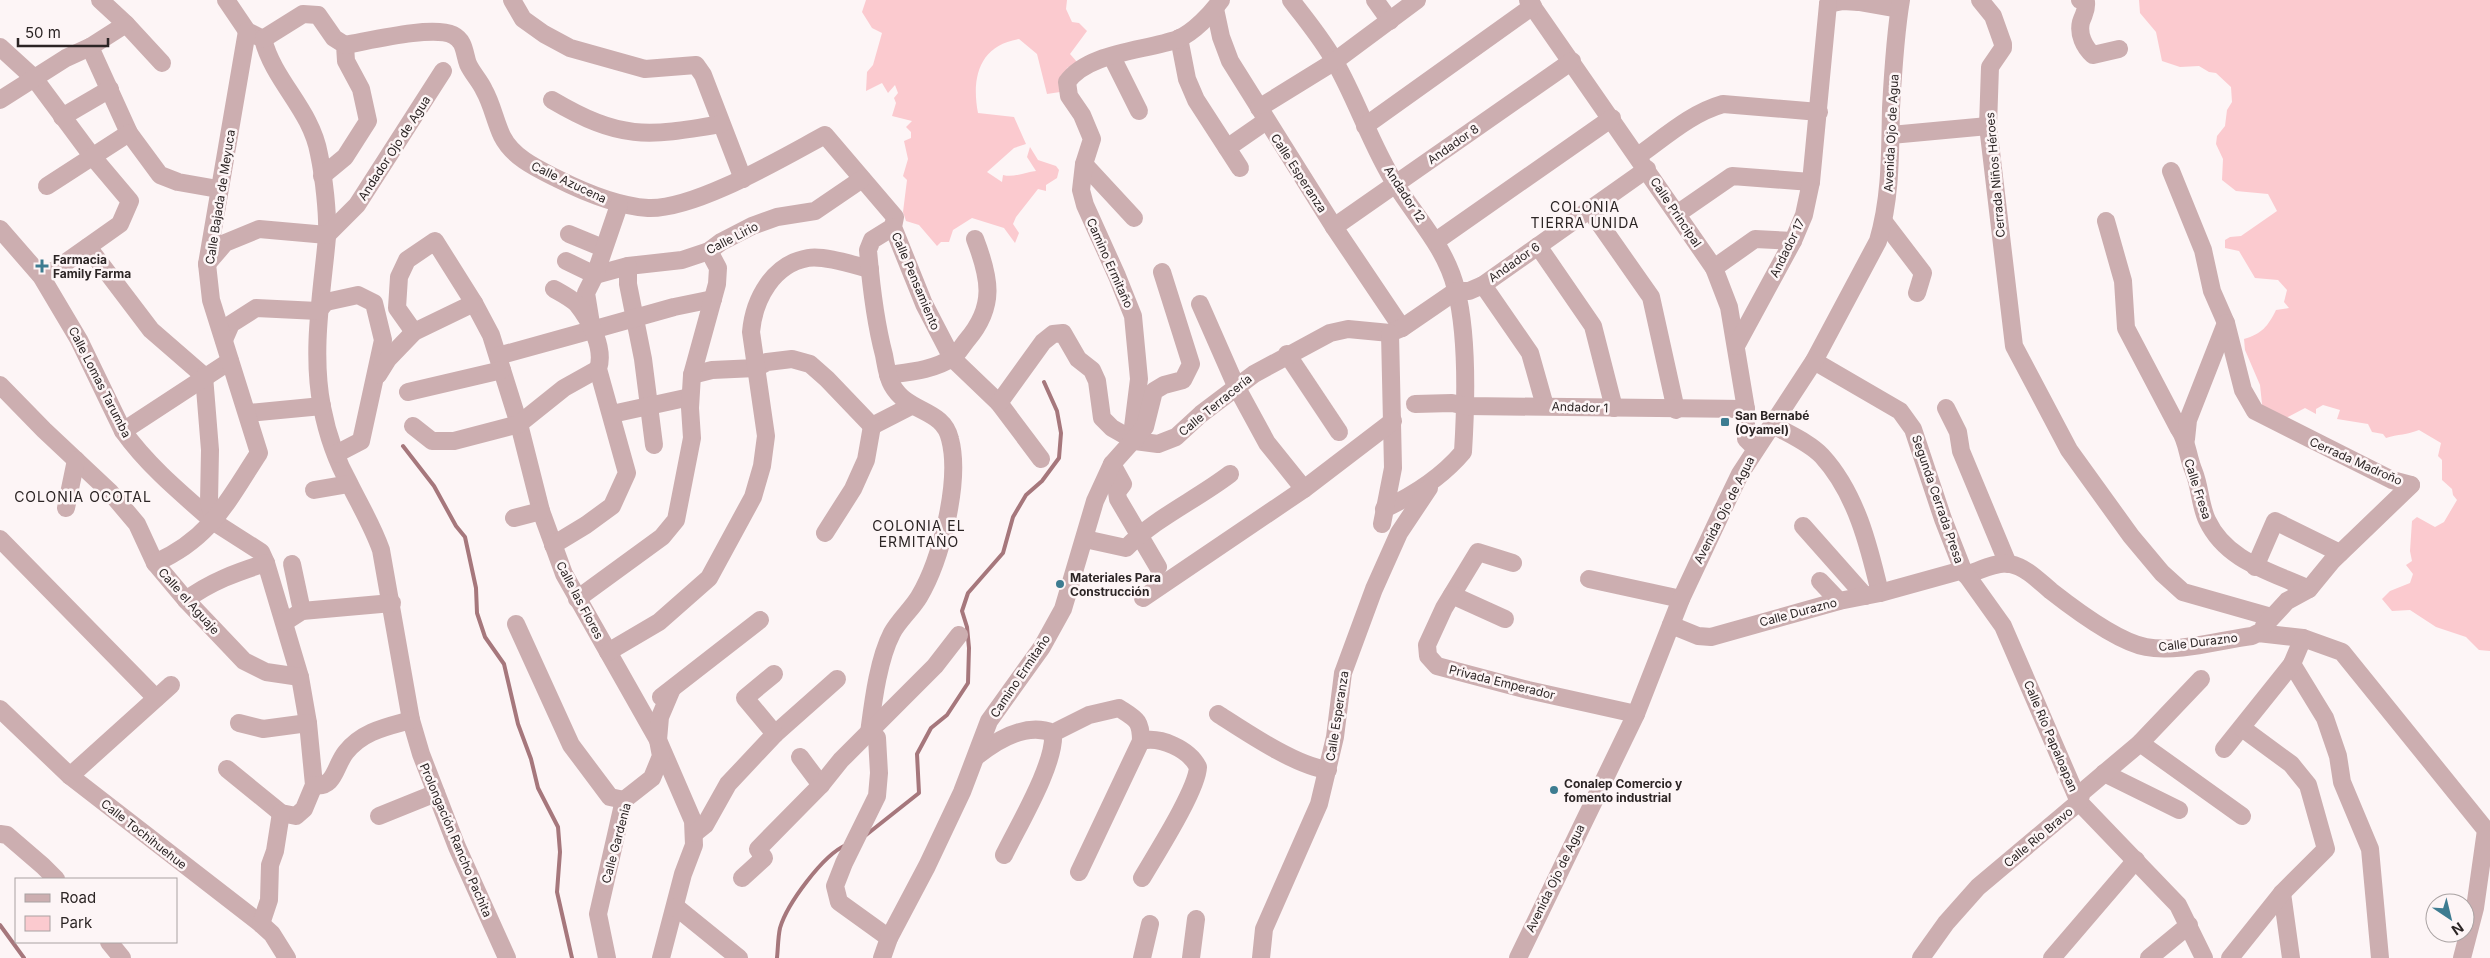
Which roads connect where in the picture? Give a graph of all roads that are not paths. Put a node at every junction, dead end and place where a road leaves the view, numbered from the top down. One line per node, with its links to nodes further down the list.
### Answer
1 (100, 0): 15 (street)
2 (226, 0): 16 (street)
3 (512, 0): 37 (street)
4 (1291, 0): 24 (street, Andador 12)
5 (1375, 0): 14 (street)
6 (1417, 0): 14 (street)
7 (1980, 0): 39 (street, Cerrada Niños Héroes)
8 (2080, 0): 22 (street)
9 (1859, 1): 10 (street); 13 (street)
10 (1827, 2): 33 (street, Andador 17)
11 (1531, 3): 25 (street, Calle Principal); 38 (street)
12 (1218, 5): 17 (street); 34 (street, Calle Esperanza)
13 (1900, 5): 42 (street, Avenida Ojo de Agua)
14 (1390, 21): 24 (street)
15 (126, 24): 21 (street); 26 (street)
16 (247, 31): 18 (street); 55 (street, Calle Bajada de Meyuca)
17 (1179, 38): 23 (street); 43 (street)
18 (263, 40): 19 (street); 49 (street, Prolongación Rancho Pachita)
19 (344, 45): 49 (street); 56 (street, Calle Azucena)
20 (0, 47): 28 (street)
21 (90, 47): 28 (street); 29 (street)
22 (2119, 49)
23 (1112, 57): 32 (street); 46 (street, Camino Ermitaño)
24 (1335, 61): 34 (street); 38 (street, Andador 12)
25 (1572, 61): 36 (street, Calle Principal); 53 (street, Andador 8)
26 (162, 63)
27 (443, 71): 66 (street, Andador Ojo de Agua)
28 (34, 78): 30 (street); 35 (street)
29 (110, 89): 35 (street); 40 (street)
30 (0, 100)
31 (552, 100): 37 (street)
32 (1139, 111)
33 (1819, 112): 45 (street, Andador 6); 52 (street, Andador 17)
34 (1262, 115): 43 (street); 63 (street, Calle Esperanza)
35 (62, 117): 44 (street)
36 (1612, 118): 45 (street, Calle Principal); 68 (street)
37 (721, 124): 50 (street)
38 (1365, 126): 53 (street, Andador 12)
39 (1988, 126): 42 (street); 176 (street, Cerrada Niños Héroes)
40 (130, 133): 44 (street); 55 (street)
41 (825, 135): 50 (street, Calle Azucena); 51 (street, Calle Pensamiento)
42 (1891, 135): 61 (street, Avenida Ojo de Agua)
43 (1227, 148): 47 (street)
44 (92, 156): 54 (street); 71 (street)
45 (1642, 163): 57 (street, Andador 6); 58 (street, Calle Principal)
46 (1084, 164): 59 (street); 133 (street, Camino Ermitaño)
47 (1240, 168)
48 (2171, 171): 91 (street, Cerrada Madroño)
49 (322, 176): 66 (street, Prolongación Rancho Pachita)
50 (742, 178): 56 (street, Calle Azucena)
51 (862, 179): 62 (street, Calle Pensamiento); 73 (street, Calle Lirio)
52 (1811, 182): 58 (street); 69 (street, Andador 17)
53 (1395, 184): 63 (street, Andador 8); 68 (street, Andador 12)
54 (47, 186)
55 (218, 190): 75 (street, Calle Bajada de Meyuca)
56 (619, 205): 72 (street)
57 (1590, 210): 70 (street, Andador 6); 122 (street)
58 (1677, 214): 77 (street, Calle Principal)
59 (1134, 218)
60 (2106, 221): 132 (street, Calle Fresa)
61 (1884, 222): 85 (street); 100 (street, Avenida Ojo de Agua)
62 (893, 227): 78 (street); 98 (street, Calle Pensamiento)
63 (1334, 227): 93 (street, Calle Esperanza)
64 (0, 229): 81 (street, Calle Lomas Tarumba)
65 (569, 234): 72 (street)
66 (327, 235): 75 (street); 89 (street, Prolongación Rancho Pachita)
67 (974, 239): 98 (street)
68 (1436, 241): 84 (street, Andador 12)
69 (1793, 241): 77 (street); 96 (street, Andador 17)
70 (1538, 246): 82 (street, Andador 6); 119 (street)
71 (88, 247): 81 (street); 106 (street)
72 (603, 248): 80 (street)
73 (709, 251): 76 (street, Calle Lirio); 86 (street)
74 (566, 261): 80 (street)
75 (207, 264): 95 (street, Calle Bajada de Meyuca)
76 (628, 266): 80 (street, Calle Lirio); 90 (street)
77 (1714, 268): 96 (street, Calle Principal)
78 (870, 269): 102 (street); 105 (street)
79 (1162, 272): 133 (street)
80 (595, 275): 92 (street)
81 (41, 276): 130 (street, Calle Lomas Tarumba)
82 (1483, 284): 84 (street, Andador 6); 118 (street)
83 (554, 289): 92 (street)
84 (1456, 291): 93 (street, Andador 6); 117 (street, Andador 12)
85 (1917, 293)
86 (714, 299): 90 (street); 104 (street)
87 (474, 303): 94 (street); 94 (street, Calle las Flores); 101 (street, Calle las Flores)
88 (1200, 304): 109 (street)
89 (318, 311): 95 (street); 107 (street); 114 (street, Prolongación Rancho Pachita)
90 (634, 318): 92 (street); 115 (street)
91 (2226, 323): 132 (street); 155 (street, Cerrada Madroño)
92 (592, 330): 101 (street); 103 (street)
93 (1396, 331): 97 (street, Calle Terracería); 125 (street, Calle Esperanza)
94 (414, 332): 107 (street)
95 (224, 340): 99 (street, Calle Bajada de Meyuca)
96 (1736, 346): 121 (street, Calle Principal)
97 (1287, 354): 109 (street, Calle Terracería); 131 (street)
98 (952, 358): 105 (street); 112 (street, Calle Pensamiento)
99 (230, 361): 106 (street); 123 (street, Calle Bajada de Meyuca)
100 (1814, 361): 127 (street, Avenida Ojo de Agua); 163 (street, Segunda Cerrada Presa)
101 (500, 363): 110 (street); 126 (street, Calle las Flores)
102 (756, 368): 104 (street); 129 (street); 185 (street)
103 (598, 369): 124 (street); 126 (street)
104 (692, 375): 111 (street)
105 (888, 375): 116 (street)
106 (204, 376): 130 (street); 148 (street)
107 (373, 382): 136 (street)
108 (0, 385): 138 (street, Calle el Aguaje)
109 (1236, 386): 133 (street, Calle Terracería); 143 (street)
110 (408, 392)
111 (690, 397): 115 (street); 170 (street)
112 (999, 403): 133 (street); 137 (street, Calle Pensamiento)
113 (1415, 404): 117 (street, Andador 1)
114 (322, 406): 123 (street); 136 (street, Prolongación Rancho Pachita)
115 (650, 406): 124 (street); 134 (street)
116 (911, 406): 129 (street); 202 (street)
117 (1466, 406): 118 (street, Andador 1); 141 (street, Calle Esperanza)
118 (1545, 406): 119 (street, Andador 1)
119 (1614, 408): 122 (street, Andador 1)
120 (1946, 408): 160 (street)
121 (1746, 409): 122 (street, Andador 1); 135 (street, Calle Principal)
122 (1676, 410)
123 (248, 413): 148 (street, Calle Bajada de Meyuca)
124 (612, 414): 154 (street)
125 (1393, 422): 141 (street, Calle Esperanza); 143 (street)
126 (519, 424): 128 (street); 146 (street, Calle las Flores)
127 (1773, 425): 135 (street, Avenida Ojo de Agua); 167 (street)
128 (413, 426)
129 (872, 426): 150 (street)
130 (123, 431): 148 (street, Calle Lomas Tarumba)
131 (1339, 432)
132 (2186, 439): 162 (street, Calle Fresa)
133 (1135, 441): 139 (street, Camino Ermitaño)
134 (654, 445)
135 (1756, 449): 171 (street, Avenida Ojo de Agua)
136 (336, 454): 142 (street, Prolongación Rancho Pachita)
137 (1041, 459)
138 (76, 460): 145 (street); 157 (street, Calle el Aguaje)
139 (1112, 464): 151 (street); 153 (street, Camino Ermitaño)
140 (1230, 474): 151 (street)
141 (1433, 481): 212 (street, Calle Esperanza)
142 (349, 484): 144 (street); 174 (street, Prolongación Rancho Pachita)
143 (1304, 489): 169 (street)
144 (314, 490)
145 (66, 508)
146 (542, 511): 147 (street); 154 (street, Calle las Flores)
147 (514, 518)
148 (214, 522): 156 (street); 157 (street, Calle Bajada de Meyuca)
149 (1803, 526): 167 (street)
150 (825, 533)
151 (1139, 535): 153 (street); 161 (street)
152 (0, 539): 193 (street)
153 (1085, 539): 210 (street, Camino Ermitaño)
154 (553, 545): 170 (street, Calle las Flores)
155 (2340, 553): 162 (street); 166 (street, Cerrada Madroño)
156 (266, 562): 172 (street); 179 (street)
157 (155, 563): 172 (street, Calle el Aguaje)
158 (1513, 563): 168 (street, Privada Emperador)
159 (292, 564): 175 (street)
160 (2008, 564): 163 (street, Calle Durazno); 182 (street, Calle Durazno)
161 (1158, 567)
162 (2255, 567): 166 (street, Calle Fresa)
163 (1964, 573): 167 (street, Calle Durazno); 219 (street, Calle Río Papaloapan)
164 (1589, 579): 171 (street)
165 (1820, 581): 173 (street)
166 (2309, 589): 176 (street)
167 (1873, 594): 173 (street, Calle Durazno)
168 (1452, 595): 177 (street); 197 (street, Privada Emperador)
169 (1143, 598)
170 (577, 599): 185 (street, Calle las Flores)
171 (1681, 599): 181 (street, Avenida Ojo de Agua)
172 (186, 600): 188 (street, Calle el Aguaje)
173 (1839, 601): 181 (street, Calle Durazno)
174 (392, 603): 175 (street); 198 (street, Prolongación Rancho Pachita)
175 (302, 611): 179 (street)
176 (2271, 617): 182 (street)
177 (1505, 619)
178 (760, 620): 192 (street)
179 (285, 622): 188 (street)
180 (516, 624): 218 (street)
181 (1671, 624): 197 (street, Avenida Ojo de Agua)
182 (2258, 633): 184 (street, Calle Durazno)
183 (959, 635): 202 (street)
184 (2303, 638): 186 (street); 233 (street, Calle Durazno)
185 (608, 652): 195 (street, Calle las Flores)
186 (2292, 664): 201 (street); 259 (street)
187 (774, 674): 204 (street)
188 (300, 677): 199 (street)
189 (838, 679): 204 (street)
190 (2201, 679): 207 (street, Calle Río Bravo)
191 (171, 685): 193 (street)
192 (671, 691): 195 (street); 205 (street, Calle Gardenia)
193 (156, 698): 214 (street)
194 (0, 709): 214 (street, Calle Tochihuehue)
195 (642, 710): 205 (street, Calle las Flores)
196 (1218, 714): 212 (street)
197 (1636, 714): 252 (street, Avenida Ojo de Agua)
198 (411, 720): 215 (street); 217 (street, Prolongación Rancho Pachita)
199 (308, 722): 200 (street); 215 (street)
200 (239, 723)
201 (2242, 728): 208 (street); 232 (street)
202 (869, 733): 216 (street); 239 (street)
203 (1053, 733): 206 (street); 210 (street); 226 (street)
204 (775, 734): 224 (street)
205 (658, 740): 218 (street, Calle Gardenia); 224 (street, Calle las Flores)
206 (1141, 741): 228 (street); 231 (street)
207 (2140, 743): 213 (street, Calle Río Bravo); 223 (street)
208 (2224, 749)
209 (800, 757): 216 (street)
210 (976, 757): 239 (street, Camino Ermitaño)
211 (227, 769): 221 (street)
212 (1328, 770): 251 (street, Calle Esperanza)
213 (2104, 773): 219 (street, Calle Río Bravo); 220 (street)
214 (70, 776): 236 (street, Calle Tochihuehue)
215 (314, 785): 221 (street)
216 (821, 785): 230 (street)
217 (436, 793): 222 (street); 242 (street, Prolongación Rancho Pachita)
218 (624, 800): 245 (street, Calle Gardenia)
219 (2079, 802): 227 (street, Calle Río Papaloapan); 253 (street, Calle Río Bravo)
220 (2179, 810)
221 (281, 813): 236 (street)
222 (379, 816)
223 (2242, 816)
224 (695, 833): 234 (street, Calle las Flores)
225 (0, 834): 229 (street)
226 (1004, 855)
227 (2136, 860): 238 (street, Calle Río Papaloapan); 254 (street)
228 (1079, 872)
229 (55, 878)
230 (742, 878)
231 (1142, 878)
232 (2282, 893): 257 (street); 258 (street)
233 (2473, 893)
234 (676, 907): 246 (street, Calle las Flores); 247 (street)
235 (1196, 919): 250 (street)
236 (261, 924): 244 (street, Calle Tochihuehue)
237 (1150, 924): 249 (street)
238 (2189, 925): 255 (street); 256 (street, Calle Río Papaloapan)
239 (889, 938): 248 (street, Camino Ermitaño)
240 (110, 943): 243 (street)
241 (2464, 943): 260 (street, Calle Durazno)
242 (505, 956)
243 (122, 958)
244 (287, 958)
245 (607, 958)
246 (661, 958)
247 (740, 958)
248 (882, 958)
249 (1142, 958)
250 (1191, 958)
251 (1260, 958)
252 (1518, 958)
253 (1921, 958)
254 (2052, 958)
255 (2149, 958)
256 (2204, 958)
257 (2230, 958)
258 (2291, 958)
259 (2380, 958)
260 (2462, 958)

